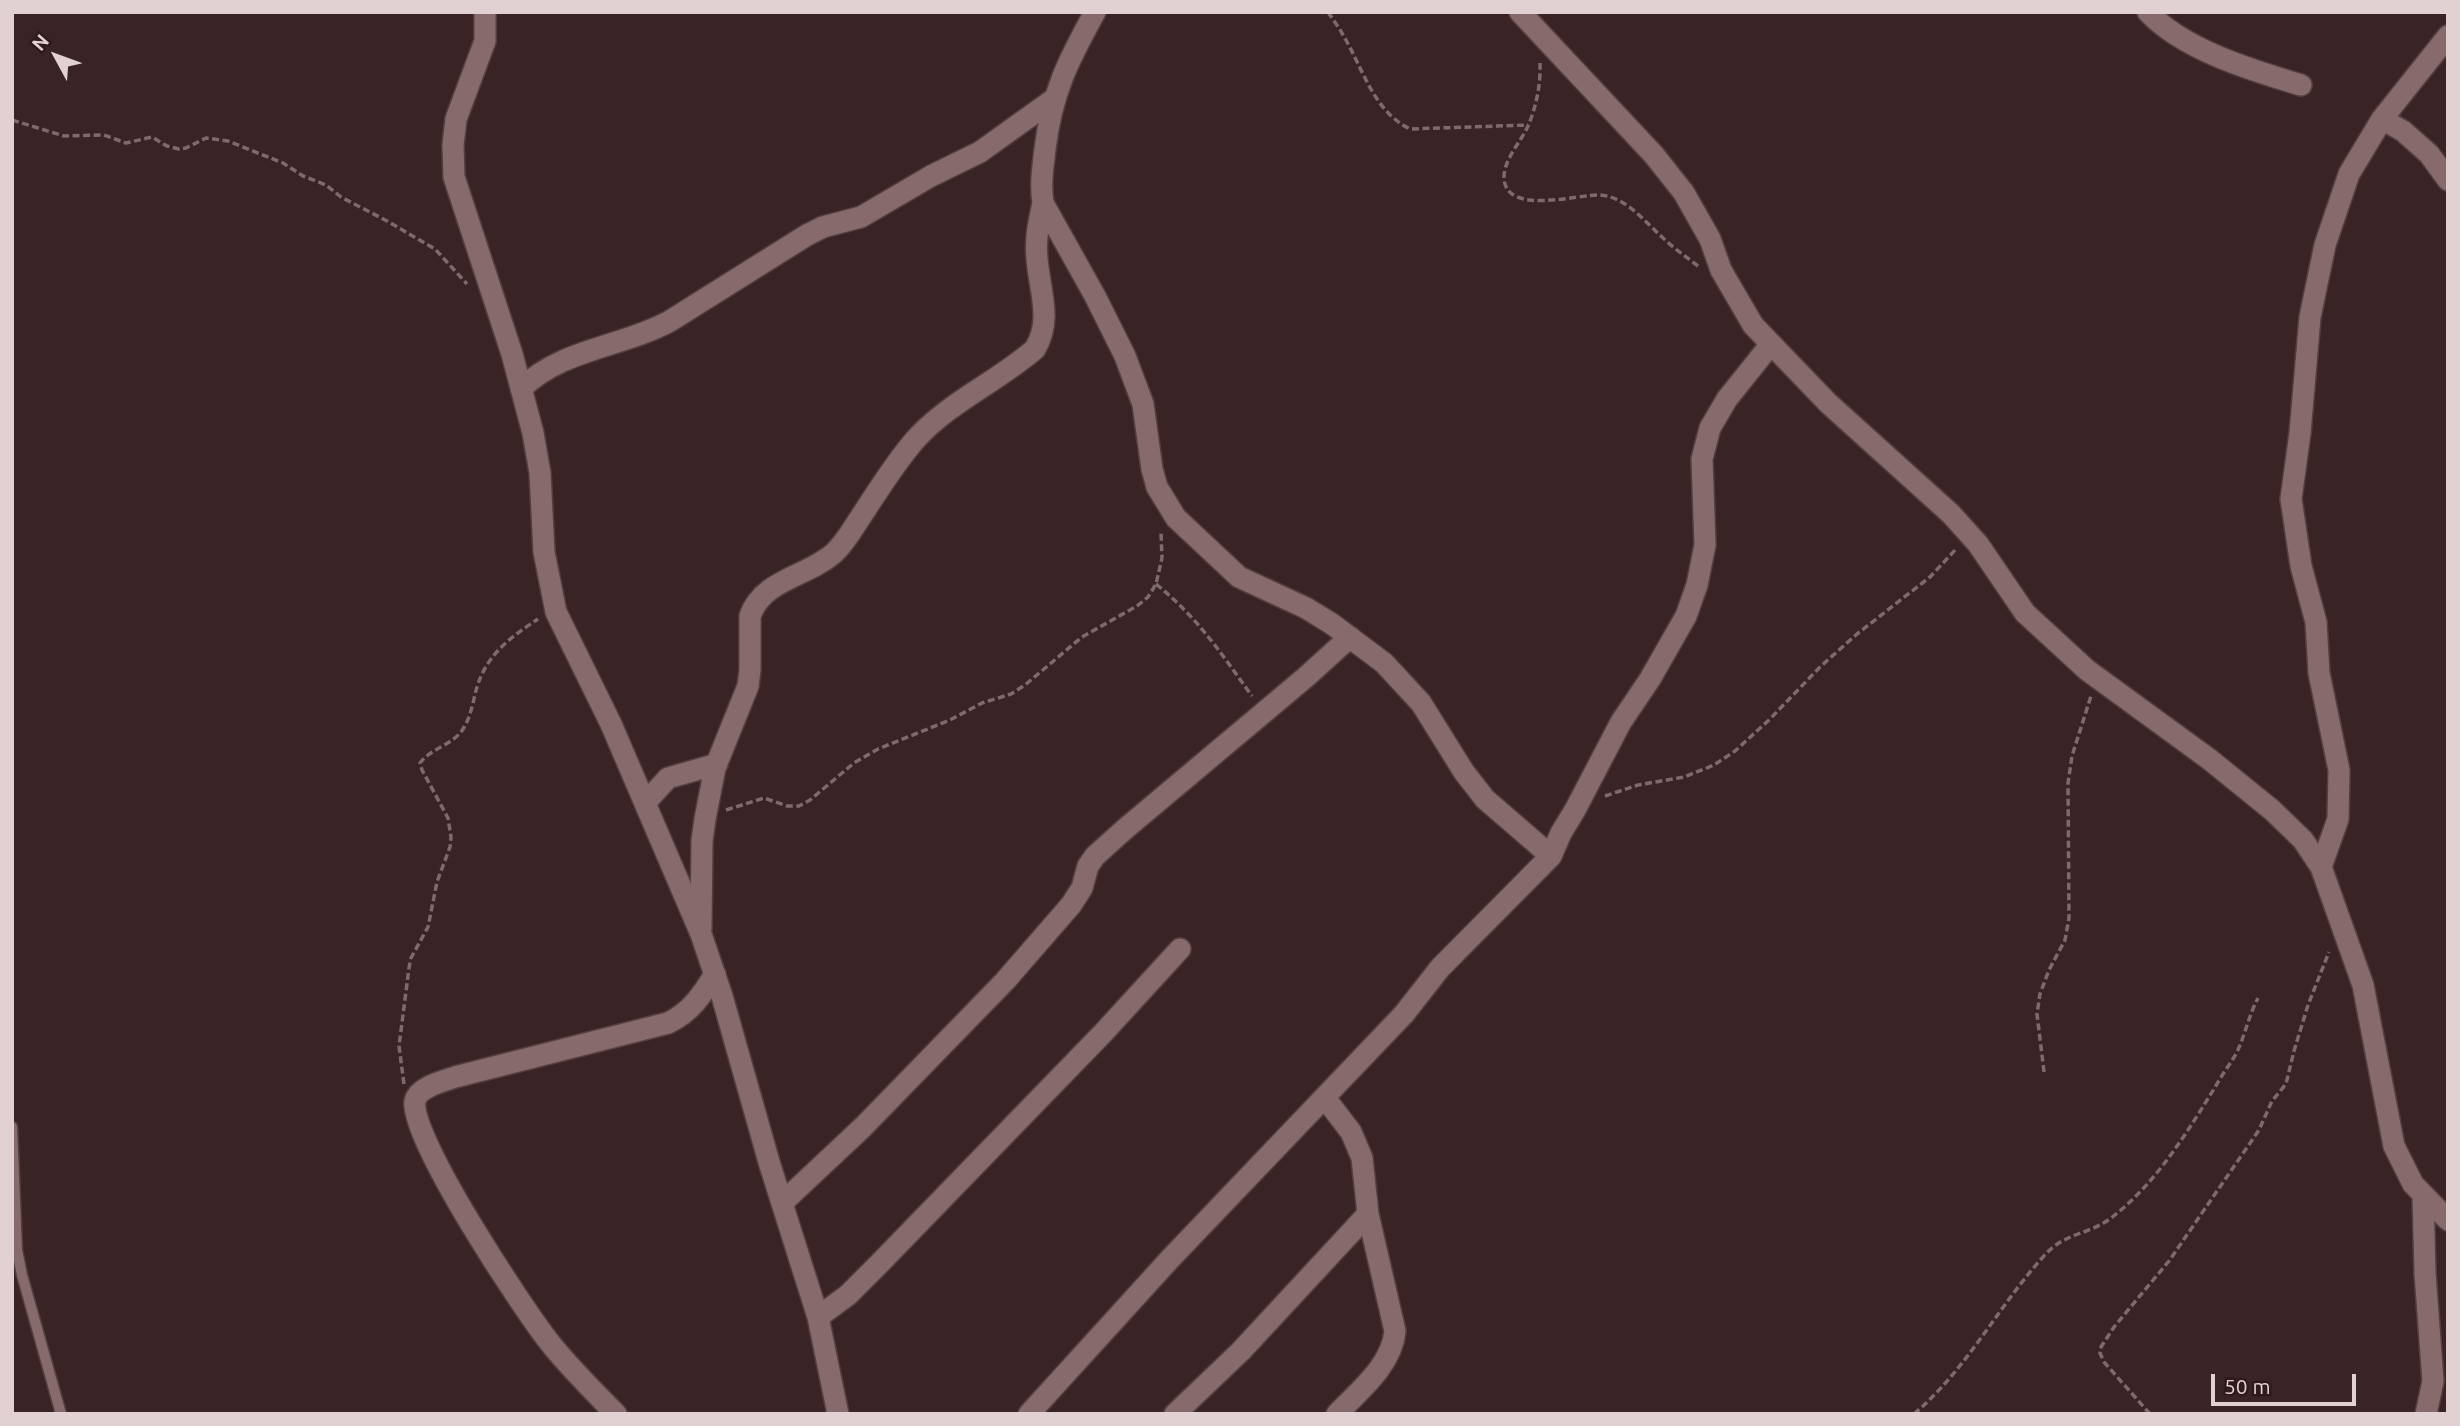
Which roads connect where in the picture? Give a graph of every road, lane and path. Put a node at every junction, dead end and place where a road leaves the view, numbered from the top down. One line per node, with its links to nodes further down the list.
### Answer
1 (485, 12): 18 (street)
2 (1095, 12): 9 (street)
3 (1328, 12): 12 (path)
4 (1520, 12): 6 (street)
5 (2148, 12): 8 (street)
6 (1538, 33): 12 (path); 17 (street)
7 (2448, 36): 10 (street)
8 (2301, 85)
9 (1054, 99): 14 (street); 18 (street)
10 (2382, 119): 13 (street); 31 (street)
11 (12, 120): 16 (path)
12 (1529, 125): 15 (path)
13 (2448, 180)
14 (1042, 203): 19 (street); 26 (street)
15 (1698, 267)
16 (470, 287)
17 (1771, 344): 20 (street); 27 (street)
18 (521, 389): 22 (street)
19 (1161, 494): 21 (path); 23 (street)
20 (1967, 532): 24 (street); 27 (path)
21 (1156, 584): 25 (path); 29 (path)
22 (555, 609): 28 (street); 39 (path)
23 (1350, 637): 25 (street); 30 (street)
24 (2096, 678): 31 (street); 37 (path)
25 (1264, 712): 42 (street)
26 (717, 764): 28 (street); 29 (street)
27 (1579, 802): 30 (street)
28 (645, 803): 33 (street)
29 (705, 819): 33 (street)
30 (1551, 856): 38 (street)
31 (2320, 867): 32 (street)
32 (2342, 921): 41 (street); 53 (path)
33 (701, 934): 35 (street)
34 (1180, 949): 45 (street)
35 (715, 974): 39 (street); 42 (street)
36 (2258, 998): 52 (path)
37 (2043, 1072)
38 (1325, 1098): 43 (street); 49 (street)
39 (415, 1101): 47 (street)
40 (12, 1127): 46 (lane)
41 (2423, 1196): 44 (street); 54 (street)
42 (782, 1203): 45 (street)
43 (1368, 1214): 50 (street); 51 (street)
44 (2448, 1220)
45 (818, 1317): 48 (street)
46 (61, 1414)
47 (616, 1414)
48 (838, 1414)
49 (1030, 1414)
50 (1175, 1414)
51 (1338, 1414)
52 (1914, 1414)
53 (2150, 1414)
54 (2426, 1414)

